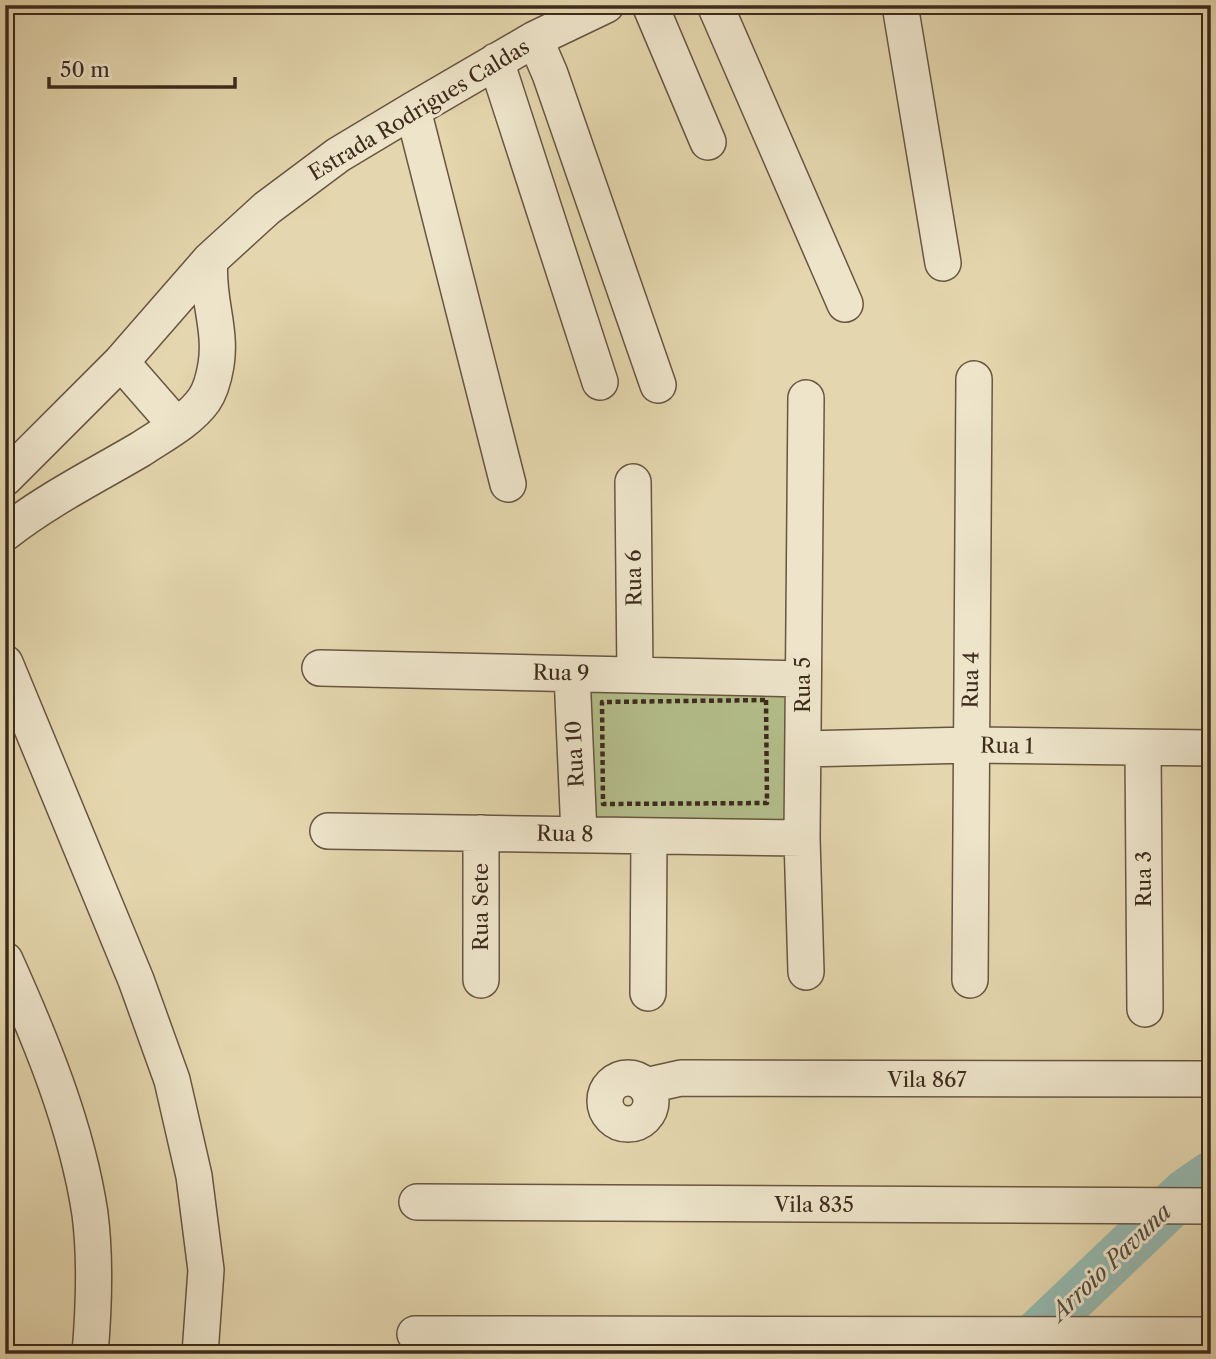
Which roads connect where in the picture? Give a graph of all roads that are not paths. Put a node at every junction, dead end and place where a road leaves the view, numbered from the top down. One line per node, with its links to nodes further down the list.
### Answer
1 (606, 5): 5 (street, Estrada Rodrigues Caldas)
2 (650, 5): 8 (street)
3 (715, 5): 11 (street)
4 (900, 5): 10 (street)
5 (535, 39): 6 (street, Estrada Rodrigues Caldas); 15 (street)
6 (496, 61): 7 (street, Estrada Rodrigues Caldas); 14 (street)
7 (413, 110): 9 (street, Estrada Rodrigues Caldas); 20 (street)
8 (708, 142)
9 (210, 260): 12 (street, Estrada Rodrigues Caldas); 17 (street)
10 (943, 263)
11 (845, 304)
12 (121, 362): 17 (street); 18 (street, Estrada Rodrigues Caldas)
13 (974, 379): 27 (street, Rua 4)
14 (600, 382)
15 (658, 385)
16 (806, 398): 26 (street, Rua 5)
17 (176, 425): 21 (street)
18 (5, 478)
19 (634, 482): 25 (street, Rua 6)
20 (508, 484)
21 (5, 533)
22 (5, 663): 49 (street)
23 (320, 668): 24 (street, Rua 9)
24 (572, 674): 25 (street, Rua 9); 33 (street, Rua 10)
25 (635, 674): 26 (street, Rua 9)
26 (803, 679): 29 (street, Rua 5)
27 (970, 745): 29 (street, Rua 1); 30 (street, Rua 1); 39 (street, Rua 4)
28 (1211, 748): 30 (street, Rua 1)
29 (803, 749): 35 (street, Rua 5)
30 (1143, 749): 41 (street, Rua 3)
31 (328, 831): 32 (street, Rua 8)
32 (481, 833): 33 (street, Rua 8); 38 (street, Rua Sete)
33 (579, 834): 34 (street, Rua 8)
34 (649, 837): 35 (street, Rua 8); 40 (street)
35 (802, 838): 37 (street, Rua 5)
36 (5, 960): 48 (street)
37 (806, 972)
38 (481, 980)
39 (970, 980)
40 (648, 993)
41 (1145, 1009)
42 (1211, 1079): 43 (street, Vila 867)
43 (645, 1086)
44 (417, 1202): 45 (street, Vila 835)
45 (1202, 1206)
46 (415, 1334): 47 (street)
47 (1211, 1335)
48 (90, 1354)
49 (200, 1354)

